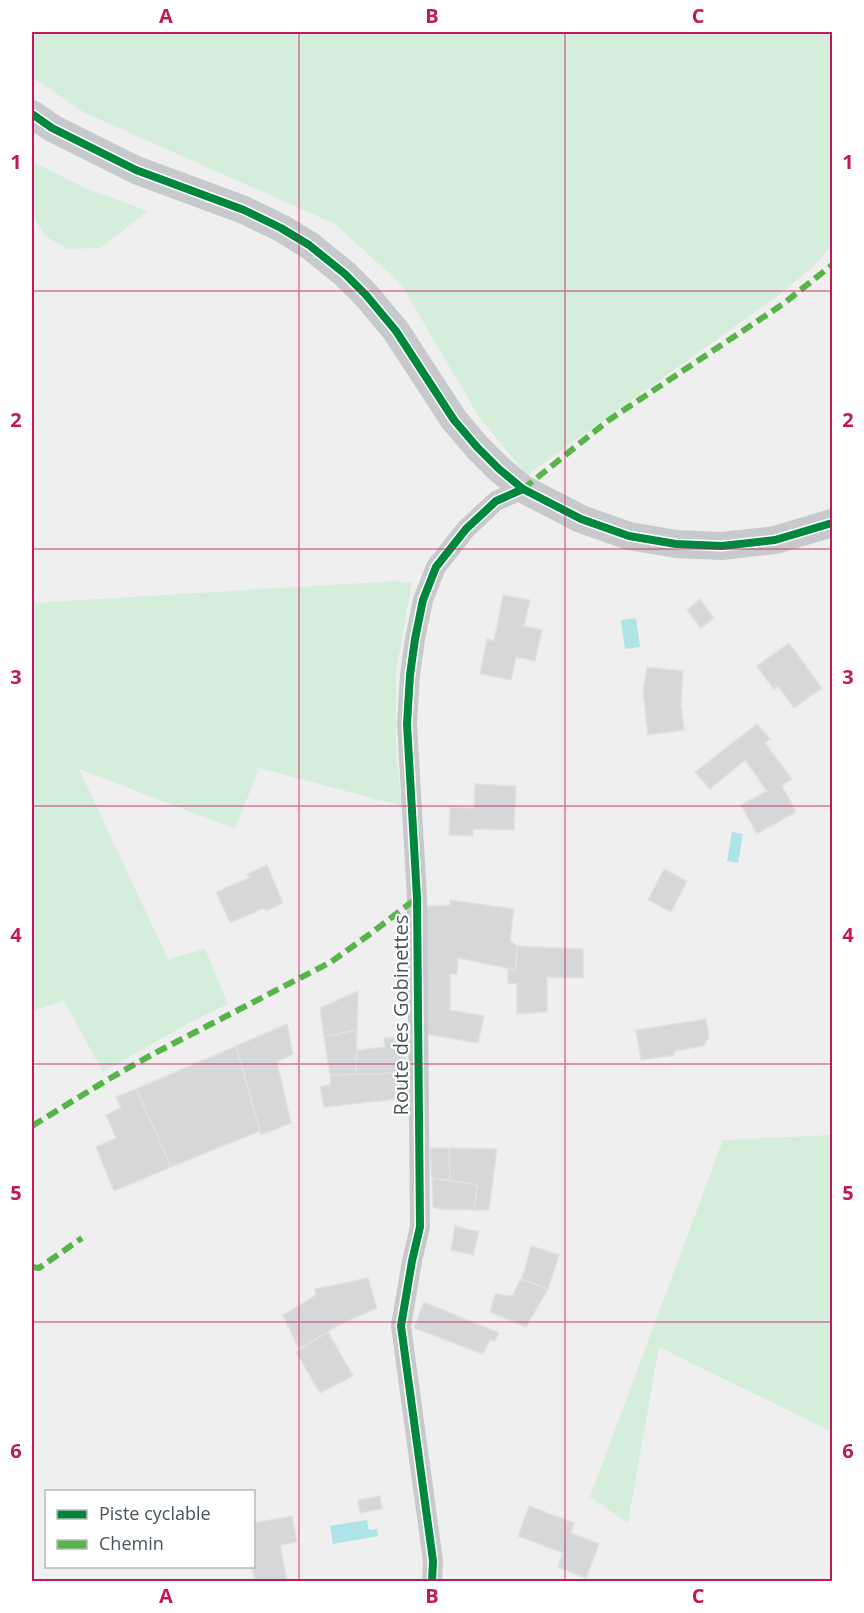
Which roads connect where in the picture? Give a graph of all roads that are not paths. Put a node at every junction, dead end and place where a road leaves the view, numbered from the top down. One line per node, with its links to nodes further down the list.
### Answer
1 (32, 114): 2 (street)
2 (523, 489): 3 (street); 4 (street, Route des Gobinettes)
3 (832, 523)
4 (432, 1581)

